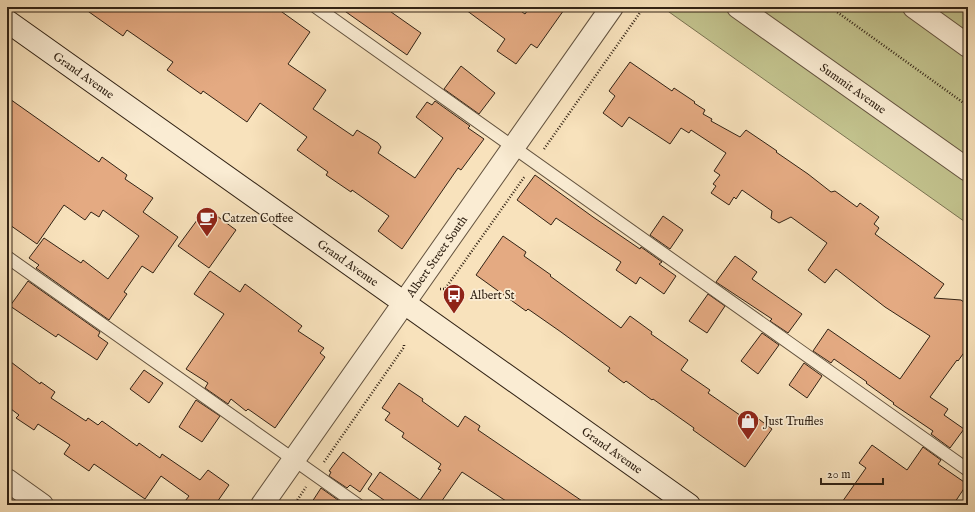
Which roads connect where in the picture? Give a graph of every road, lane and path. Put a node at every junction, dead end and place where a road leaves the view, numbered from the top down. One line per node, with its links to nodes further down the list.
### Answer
1 (316, 7): 9 (lane)
2 (612, 7): 9 (street, Albert Street South)
3 (738, 7): 10 (street, Summit Avenue)
4 (830, 7): 8 (path)
5 (914, 7): 7 (street)
6 (7, 21): 12 (street, Grand Avenue)
7 (968, 46)
8 (968, 106)
9 (513, 148): 12 (street, Albert Street South); 15 (lane)
10 (968, 170)
11 (7, 257): 14 (lane)
12 (404, 303): 14 (street, Albert Street South); 22 (street, Grand Avenue)
13 (404, 343): 16 (path)
14 (294, 460): 16 (lane); 19 (street, Albert Street South)
15 (968, 470)
16 (315, 474): 20 (path); 21 (lane)
17 (7, 480): 18 (street)
18 (42, 505)
19 (262, 505)
20 (294, 505)
21 (358, 505)
22 (689, 505)

